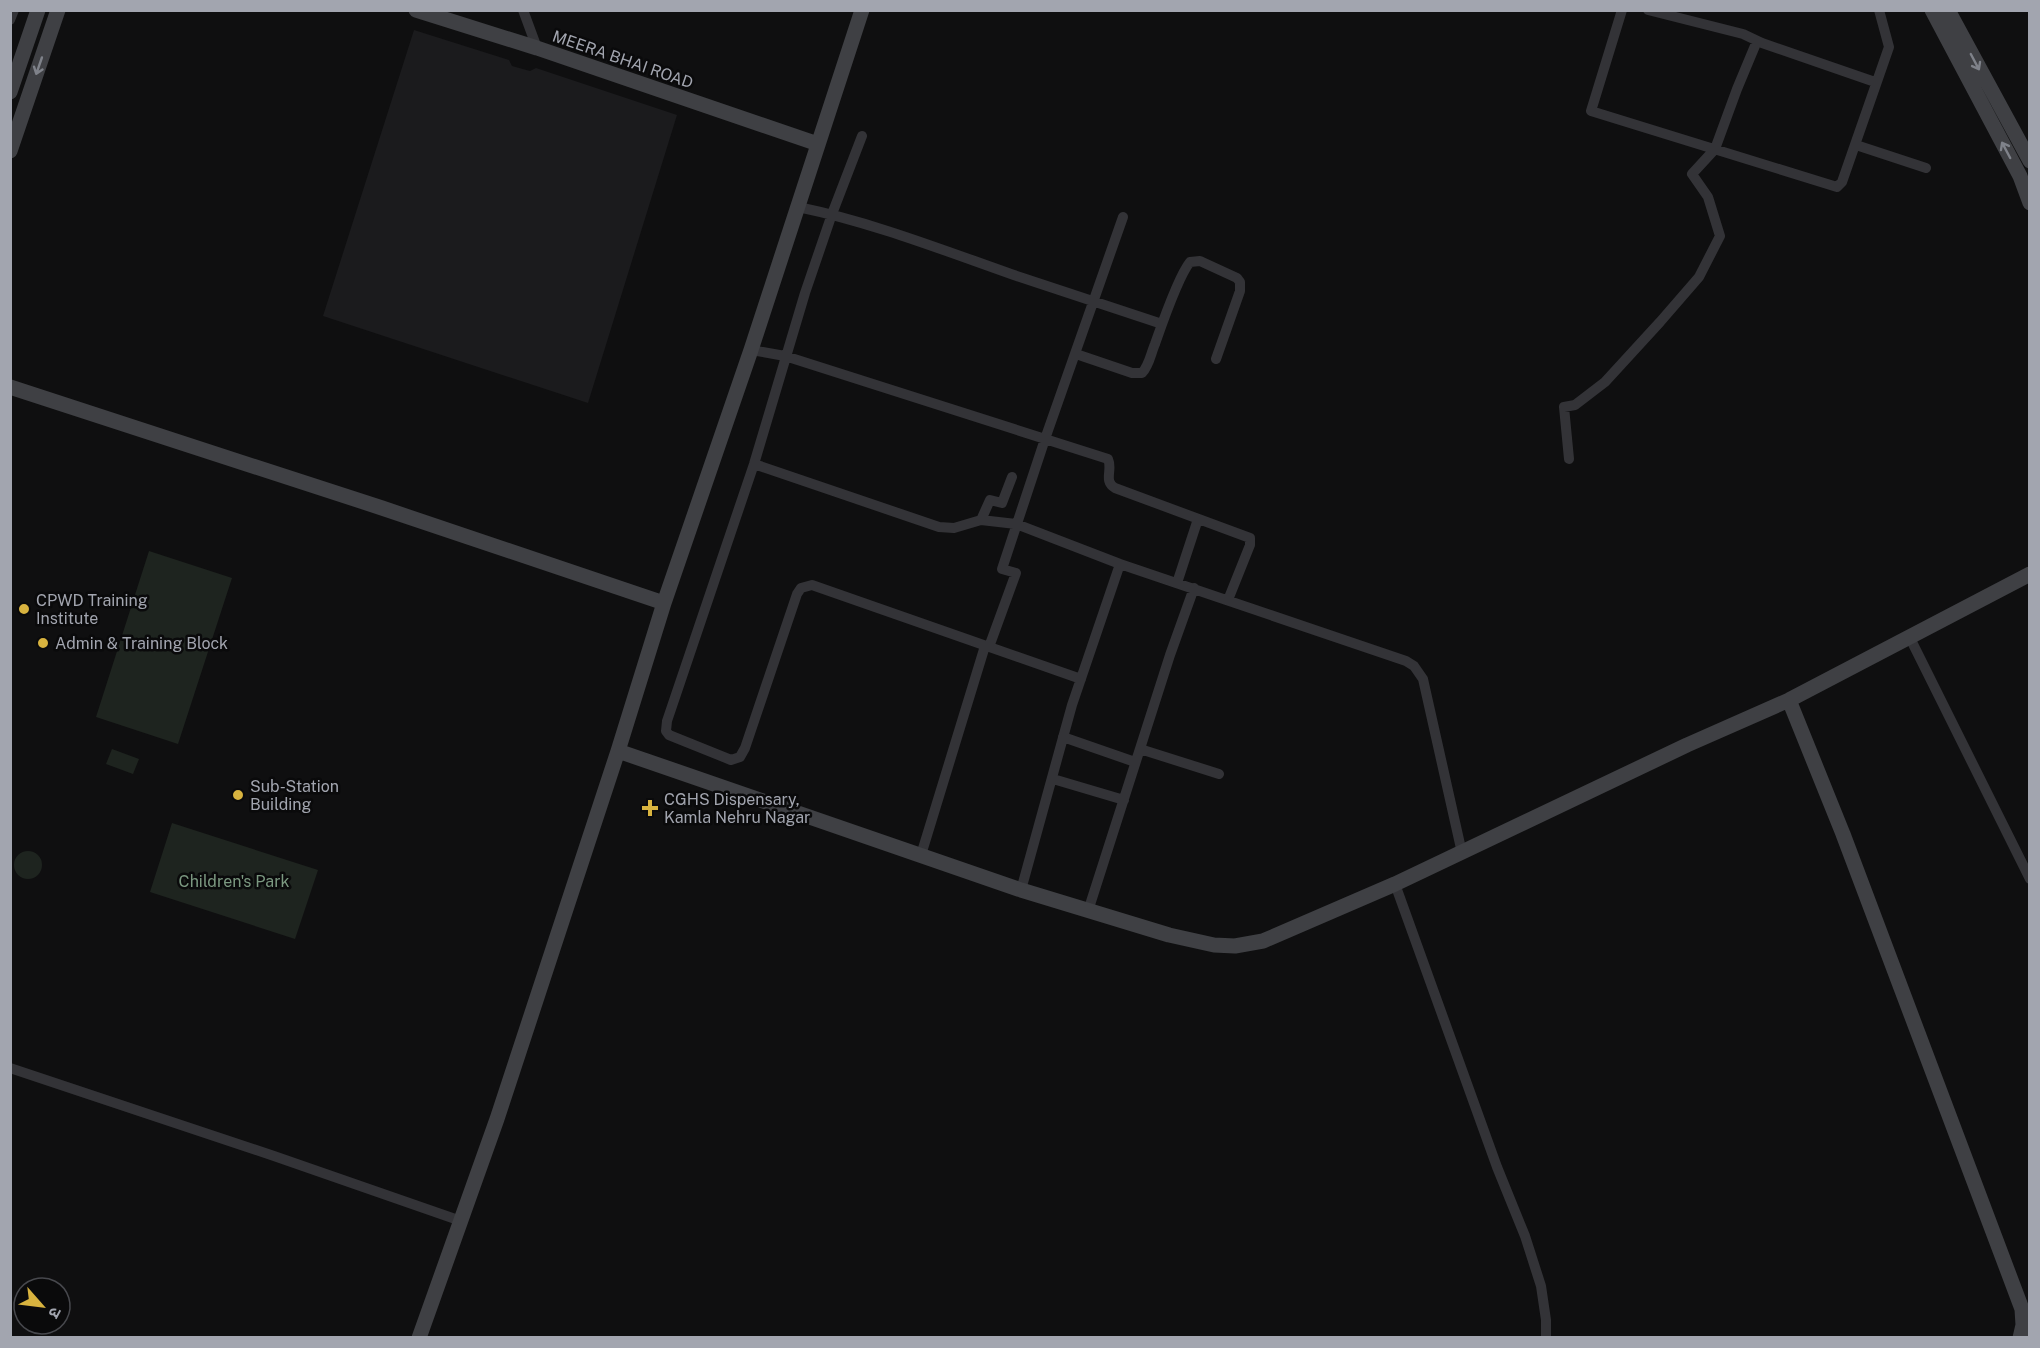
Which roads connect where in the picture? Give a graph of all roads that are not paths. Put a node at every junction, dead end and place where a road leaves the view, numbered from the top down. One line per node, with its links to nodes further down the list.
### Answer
1 (14, 10): 12 (street)
2 (38, 10): 16 (street)
3 (58, 10): 21 (street, one-way to 21)
4 (416, 10): 14 (street, MEERA BHAI ROAD)
5 (522, 10): 14 (street)
6 (862, 10): 18 (street)
7 (1622, 10): 20 (street)
8 (1648, 10): 13 (street)
9 (1879, 10): 15 (street)
10 (1932, 10): 24 (street, one-way to 10)
11 (1947, 10): 22 (street, one-way to 22)
12 (10, 20)
13 (1757, 41): 15 (street); 20 (street)
14 (537, 48): 18 (street, MEERA BHAI ROAD)
15 (1875, 82): 19 (street)
16 (10, 92)
17 (862, 136): 26 (street)
18 (818, 144): 25 (street)
19 (1856, 145): 20 (street); 23 (street)
20 (1715, 149): 36 (street)
21 (10, 151)
22 (2030, 161)
23 (1926, 168)
24 (2030, 203)
25 (798, 207): 26 (street); 30 (street)
26 (832, 214): 28 (street); 32 (street)
27 (1123, 217): 28 (street)
28 (1094, 302): 29 (street); 31 (street)
29 (1162, 324): 31 (street); 33 (street)
30 (751, 350): 32 (street); 47 (street)
31 (1076, 354): 35 (street)
32 (785, 356): 35 (street); 37 (street)
33 (1216, 358)
34 (10, 387): 47 (street)
35 (1044, 439): 39 (street); 41 (street)
36 (1569, 459)
37 (754, 464): 40 (street); 49 (street)
38 (1011, 477): 40 (street)
39 (1198, 519): 44 (street); 46 (street)
40 (981, 520): 41 (street)
41 (1016, 524): 42 (street); 49 (street)
42 (1120, 564): 44 (street); 50 (street)
43 (2030, 574): 48 (street)
44 (1177, 583): 45 (street)
45 (1194, 588): 46 (street); 53 (street)
46 (1228, 600): 59 (street)
47 (664, 603): 54 (street)
48 (1909, 636): 51 (street); 61 (street)
49 (987, 647): 50 (street); 60 (street)
50 (1081, 679): 52 (street)
51 (1789, 700): 59 (street); 67 (street)
52 (1063, 737): 55 (street); 57 (street)
53 (1140, 749): 55 (street); 56 (street)
54 (618, 751): 60 (street); 66 (street)
55 (1136, 762): 58 (street)
56 (1219, 774)
57 (1053, 778): 58 (street); 63 (street)
58 (1124, 800): 64 (street)
59 (1462, 853): 62 (street)
60 (921, 855): 63 (street)
61 (2030, 879)
62 (1395, 884): 64 (street); 69 (street)
63 (1021, 890): 64 (street)
64 (1088, 911)
65 (10, 1068): 66 (street)
66 (461, 1221): 68 (street)
67 (2025, 1323)
68 (419, 1338)
69 (1546, 1338)

